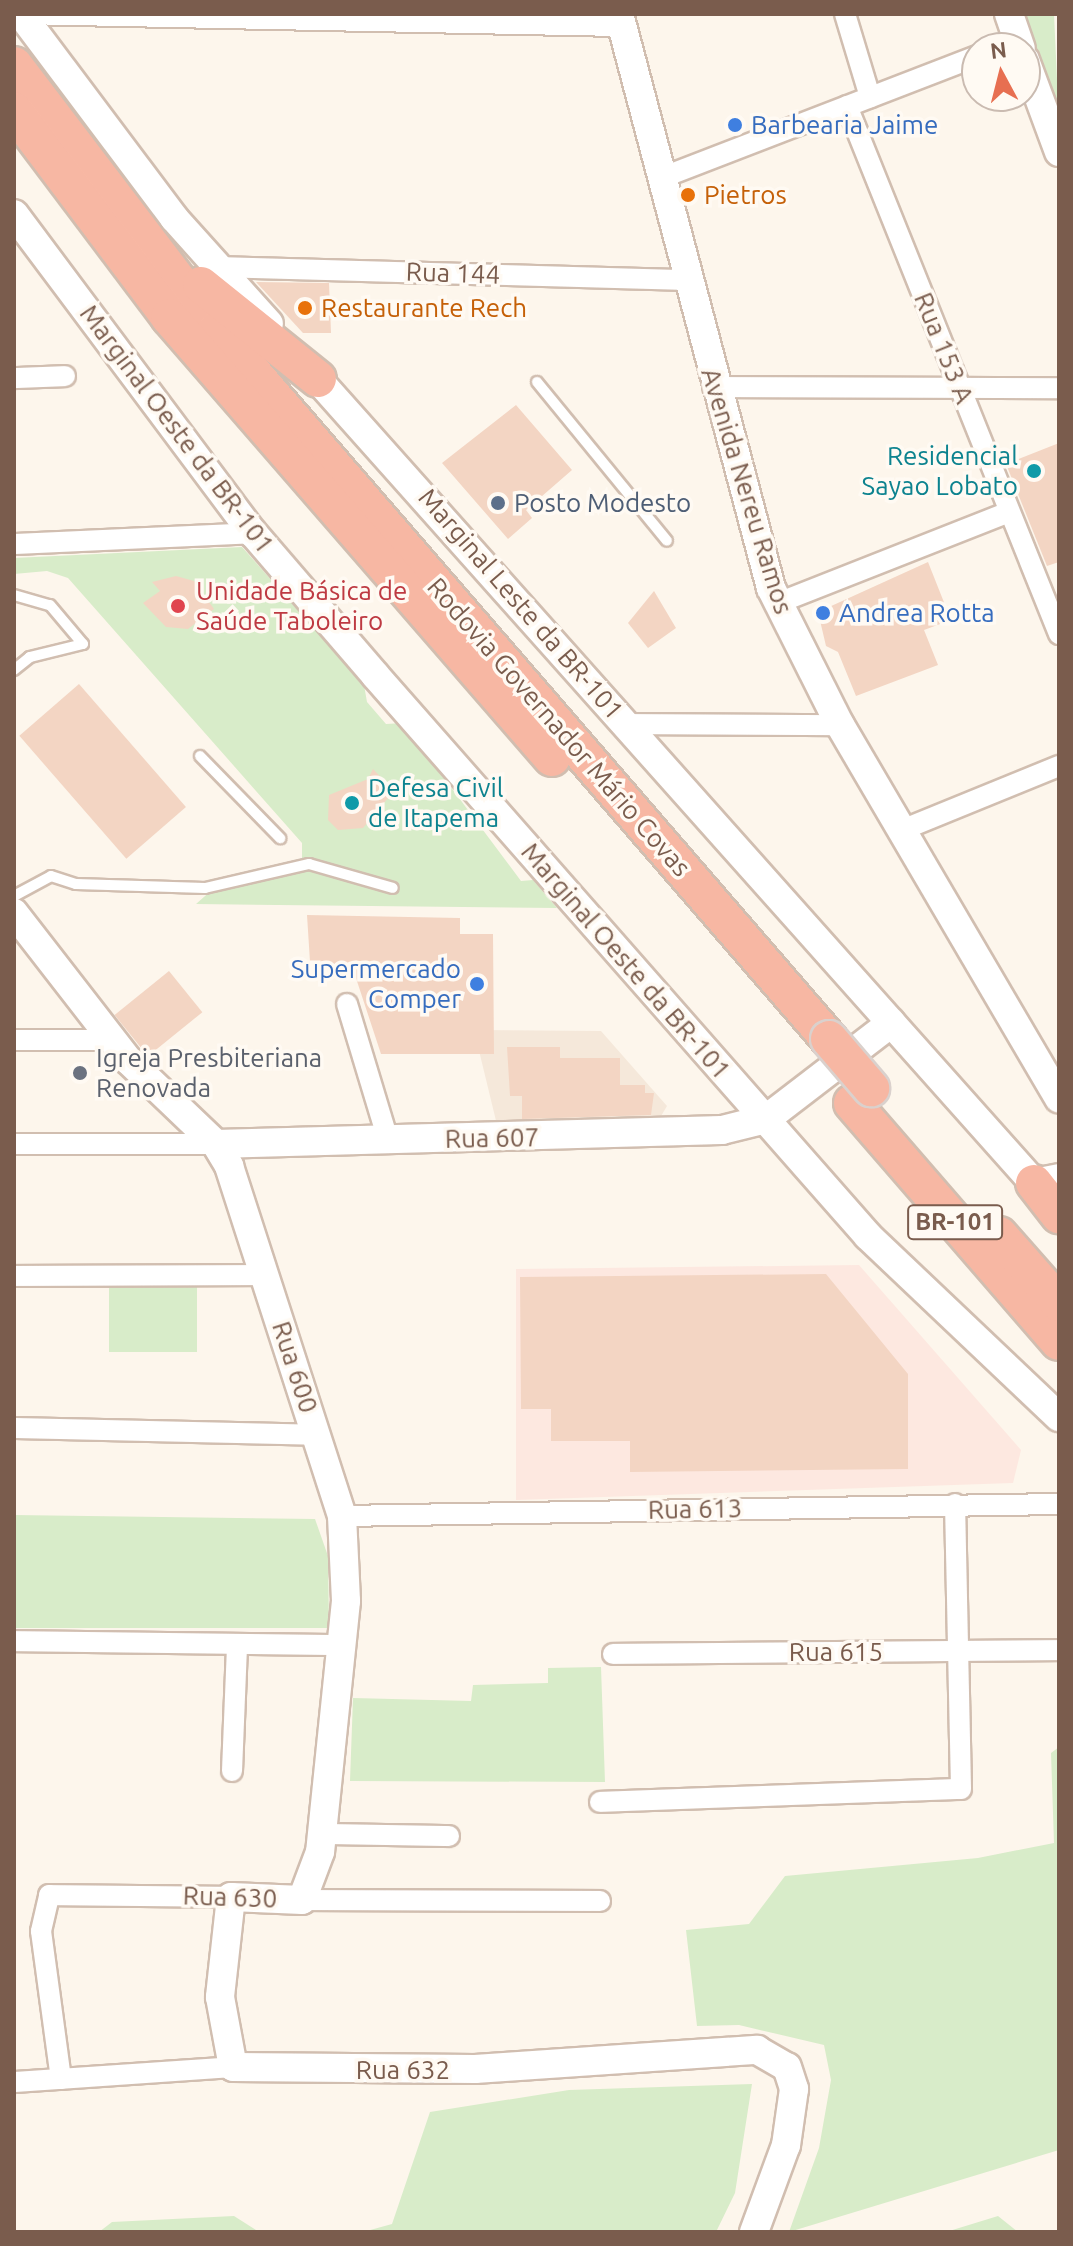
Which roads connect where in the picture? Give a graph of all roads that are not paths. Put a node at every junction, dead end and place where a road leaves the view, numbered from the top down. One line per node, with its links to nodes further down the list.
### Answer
1 (22, 14): 3 (street); 14 (main road, Marginal Leste da BR-101)
2 (845, 14): 6 (street)
3 (620, 20): 12 (main road, Avenida Nereu Ramos)
4 (961, 62): 6 (street)
5 (14, 65): 10 (highway, Rodovia Governador Mário Covas / BR-101)
6 (870, 97): 7 (street)
7 (847, 106): 12 (street); 21 (street, Rua 153 A)
8 (1041, 108): 11 (main road)
9 (14, 111): 44 (highway, Rodovia Governador Mário Covas / BR-101)
10 (70, 143): 18 (highway); 44 (highway, Rodovia Governador Mário Covas / BR-101)
11 (1059, 152)
12 (661, 178): 15 (main road, Avenida Nereu Ramos)
13 (14, 214): 24 (main road, Marginal Oeste da BR-101)
14 (218, 267): 15 (street, Rua 144); 18 (main road, Marginal Leste da BR-101)
15 (687, 280): 20 (main road, Avenida Nereu Ramos)
16 (65, 376): 17 (street)
17 (14, 378)
18 (318, 379): 31 (main road, Marginal Leste da BR-101)
19 (537, 382): 25 (lane)
20 (713, 387): 21 (street); 28 (main road, Avenida Nereu Ramos)
21 (959, 388): 22 (street); 23 (street, Rua 153 A)
22 (1059, 388)
23 (1009, 512): 28 (street); 29 (street, Rua 153 A)
24 (253, 533): 26 (street); 47 (main road, Marginal Oeste da BR-101)
25 (667, 541)
26 (14, 544)
27 (14, 595): 30 (lane)
28 (778, 603): 32 (main road, Avenida Nereu Ramos)
29 (1059, 634)
30 (14, 670)
31 (625, 724): 32 (street); 41 (main road, Marginal Leste da BR-101)
32 (840, 725): 35 (main road, Avenida Nereu Ramos)
33 (200, 756): 36 (lane)
34 (1059, 766): 35 (street)
35 (902, 830): 46 (main road, Avenida Nereu Ramos)
36 (280, 838)
37 (393, 888): 38 (lane)
38 (14, 896)
39 (14, 913): 43 (main road, Rua 600)
40 (347, 1004): 48 (street)
41 (891, 1023): 47 (main road); 51 (main road, Marginal Leste da BR-101)
42 (14, 1040): 43 (street)
43 (112, 1040): 50 (main road, Rua 600)
44 (819, 1046): 45 (highway, Rodovia Governador Mário Covas / BR-101, bridge)
45 (861, 1095): 55 (highway, Rodovia Governador Mário Covas / BR-101); 56 (highway, Rodovia Governador Mário Covas / BR-101)
46 (1059, 1098)
47 (766, 1119): 48 (main road, Rua 607); 57 (main road, Marginal Oeste da BR-101)
48 (388, 1140): 50 (main road, Rua 607)
49 (14, 1144): 50 (street)
50 (216, 1144): 53 (main road, Rua 600)
51 (1046, 1181): 52 (highway)
52 (1059, 1215)
53 (266, 1275): 54 (street); 59 (main road, Rua 600)
54 (14, 1276)
55 (1059, 1303)
56 (1059, 1342)
57 (1059, 1417)
58 (14, 1428): 59 (street)
59 (316, 1435): 62 (main road, Rua 600)
60 (1055, 1500): 61 (street, Rua 613)
61 (955, 1504): 62 (street, Rua 613); 67 (street)
62 (342, 1516): 65 (main road, Rua 600)
63 (14, 1641): 64 (street)
64 (237, 1644): 65 (street); 69 (street)
65 (342, 1645): 71 (main road, Rua 600)
66 (1059, 1650): 67 (street, Rua 615)
67 (958, 1651): 68 (street, Rua 615); 70 (street)
68 (613, 1654)
69 (232, 1771)
70 (600, 1802)
71 (323, 1834): 72 (street); 74 (main road, Rua 600)
72 (449, 1836)
73 (231, 1897): 74 (main road, Rua 630); 76 (main road); 77 (street, Rua 630)
74 (302, 1900): 75 (street, Rua 630)
75 (600, 1901)
76 (233, 2067): 77 (street, Rua 632); 79 (main road, Rua 632)
77 (61, 2079): 78 (street, Rua 632)
78 (14, 2082)
79 (754, 2232)

